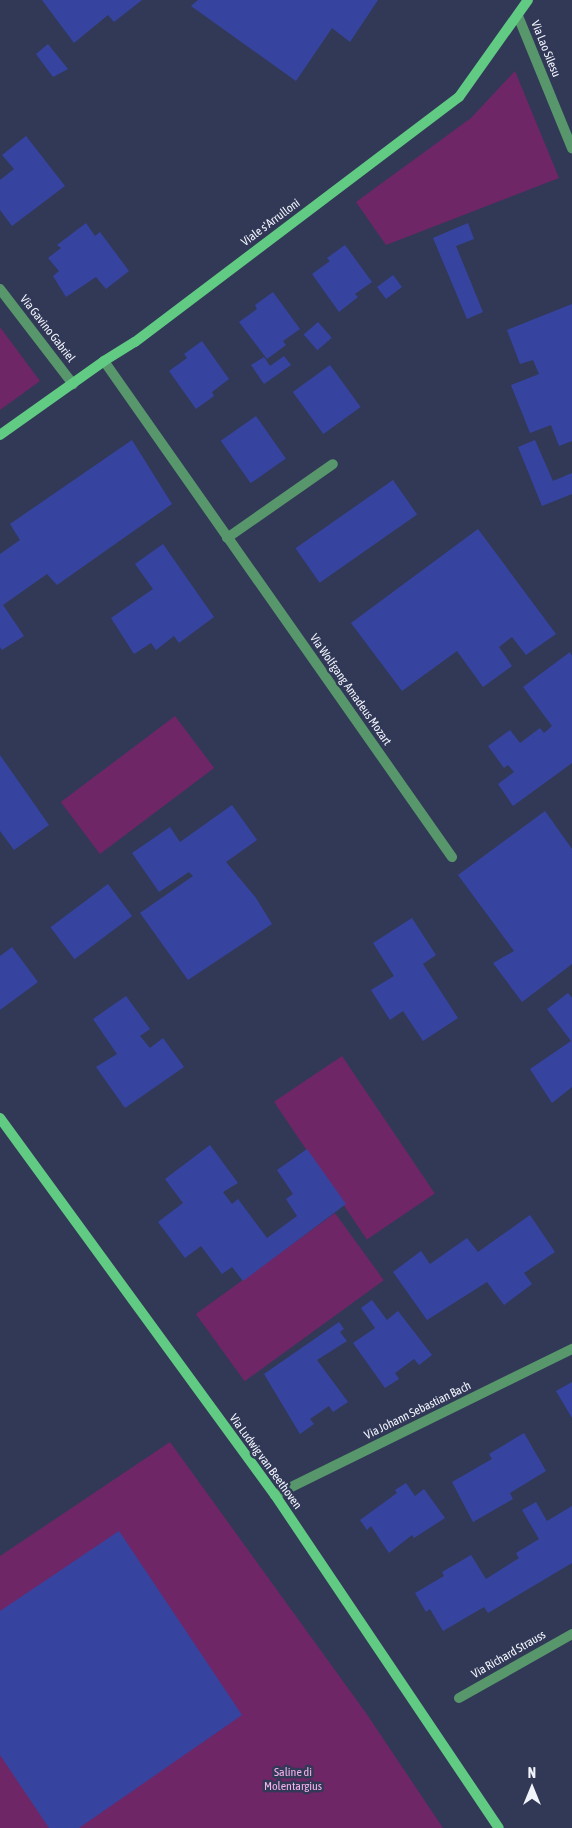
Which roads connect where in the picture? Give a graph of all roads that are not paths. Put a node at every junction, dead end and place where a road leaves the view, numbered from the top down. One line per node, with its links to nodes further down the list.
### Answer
1 (528, 0): 2 (street, Viale s'Arrulloni)
2 (518, 16): 3 (street, Via Lao Silesu); 5 (street, Viale s'Arrulloni)
3 (572, 148)
4 (0, 289): 6 (street, Via Gavino Gabriel)
5 (104, 361): 6 (street, Viale s'Arrulloni); 9 (street, Via Wolfgang Amadeus Mozart)
6 (73, 384): 7 (street, Viale s'Arrulloni)
7 (0, 435)
8 (333, 464): 9 (street)
9 (227, 538): 10 (street, Via Wolfgang Amadeus Mozart)
10 (452, 857)
11 (0, 1118): 13 (street, Via Ludwig van Beethoven)
12 (572, 1349): 13 (street, Via Johann Sebastian Bach)
13 (275, 1495): 16 (street, Via Ludwig van Beethoven)
14 (572, 1634): 15 (street, Via Richard Strauss)
15 (459, 1698)
16 (499, 1828)

